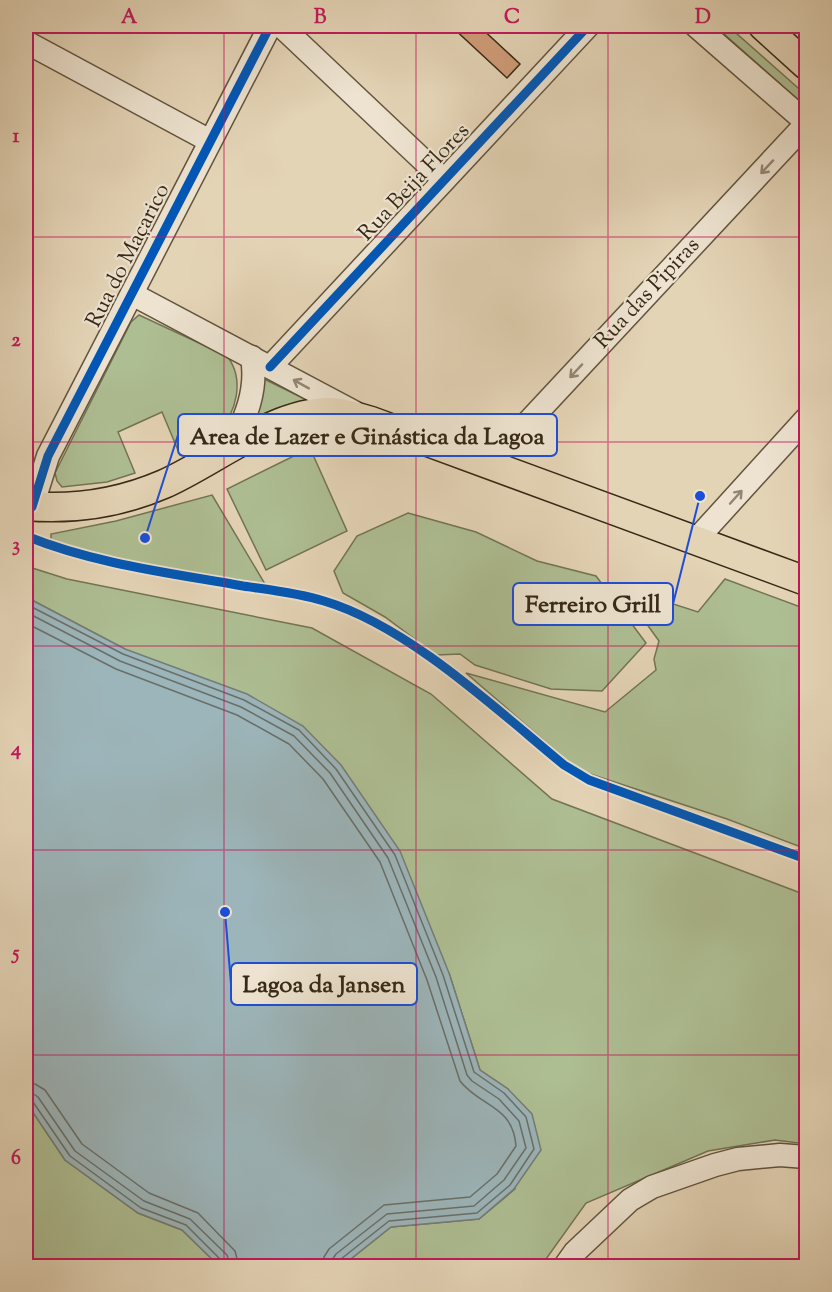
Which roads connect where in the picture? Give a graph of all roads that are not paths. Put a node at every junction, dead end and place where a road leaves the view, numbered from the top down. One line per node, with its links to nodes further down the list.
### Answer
1 (270, 26): 9 (street, Rua do Maçarico)
2 (281, 26): 10 (street)
3 (588, 26): 10 (street, Rua Beija Flores)
4 (696, 26): 8 (street)
5 (763, 26): 7 (main road)
6 (26, 42): 9 (street)
7 (807, 65)
8 (807, 123): 16 (street, Rua das Pipiras, one-way to 16)
9 (210, 141): 11 (street, Rua do Maçarico)
10 (444, 180): 12 (street, Rua Beija Flores)
11 (132, 294): 12 (street); 17 (street, Rua do Maçarico)
12 (261, 362): 14 (street, one-way to 12); 15 (street)
13 (807, 419): 18 (street, one-way to 13)
14 (371, 422): 15 (main road); 16 (main road)
15 (231, 448): 17 (main road)
16 (489, 464): 18 (main road)
17 (29, 507)
18 (696, 540): 19 (main road)
19 (807, 580)
20 (807, 1157): 21 (street)
21 (565, 1266)

